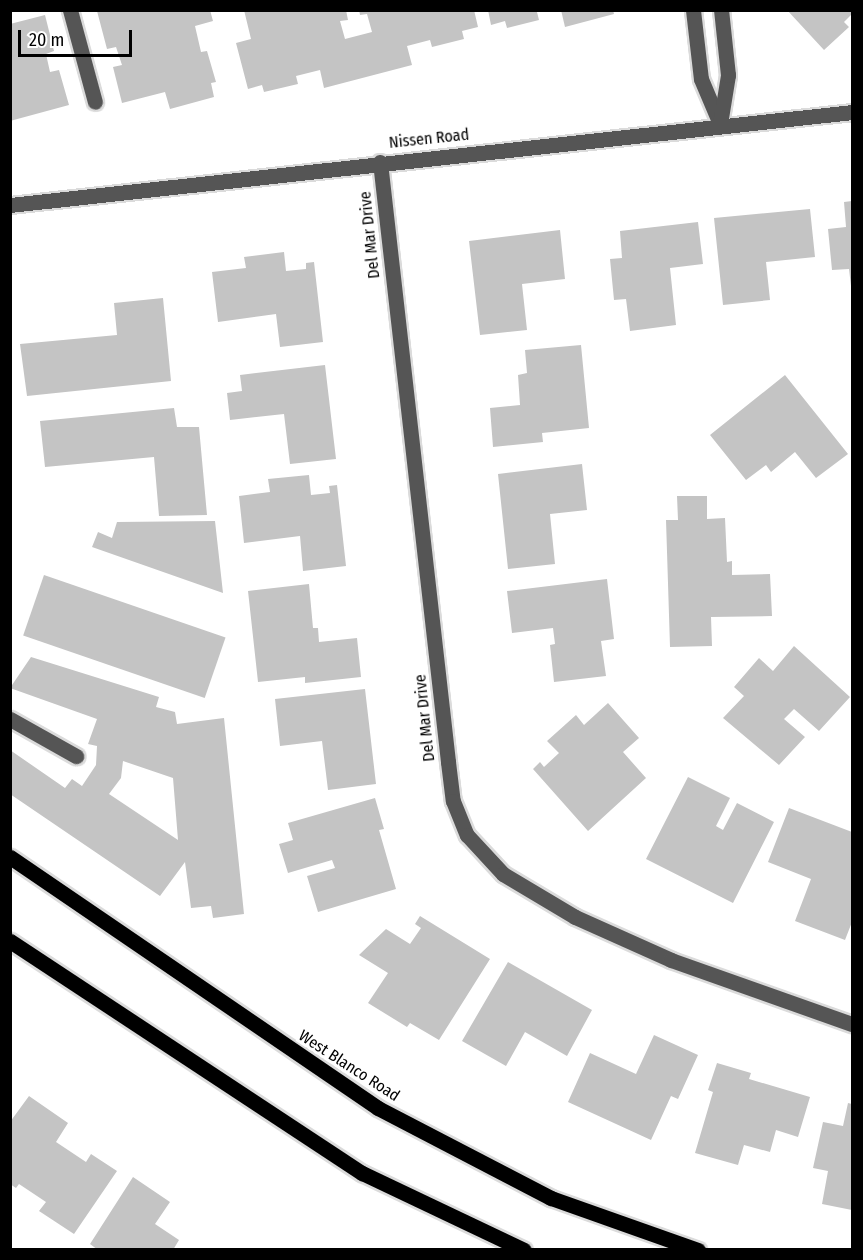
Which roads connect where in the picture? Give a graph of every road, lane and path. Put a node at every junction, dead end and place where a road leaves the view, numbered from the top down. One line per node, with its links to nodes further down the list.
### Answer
1 (70, 10): 4 (street)
2 (693, 10): 6 (street)
3 (721, 10): 6 (street)
4 (94, 102)
5 (852, 112): 6 (street, Nissen Road)
6 (720, 124): 7 (street, Nissen Road)
7 (380, 162): 8 (street, Nissen Road); 13 (street, Del Mar Drive)
8 (10, 205)
9 (10, 718): 10 (street)
10 (76, 756)
11 (10, 857): 15 (main road, West Blanco Road)
12 (10, 941): 14 (main road)
13 (852, 1024)
14 (524, 1250)
15 (698, 1250)

